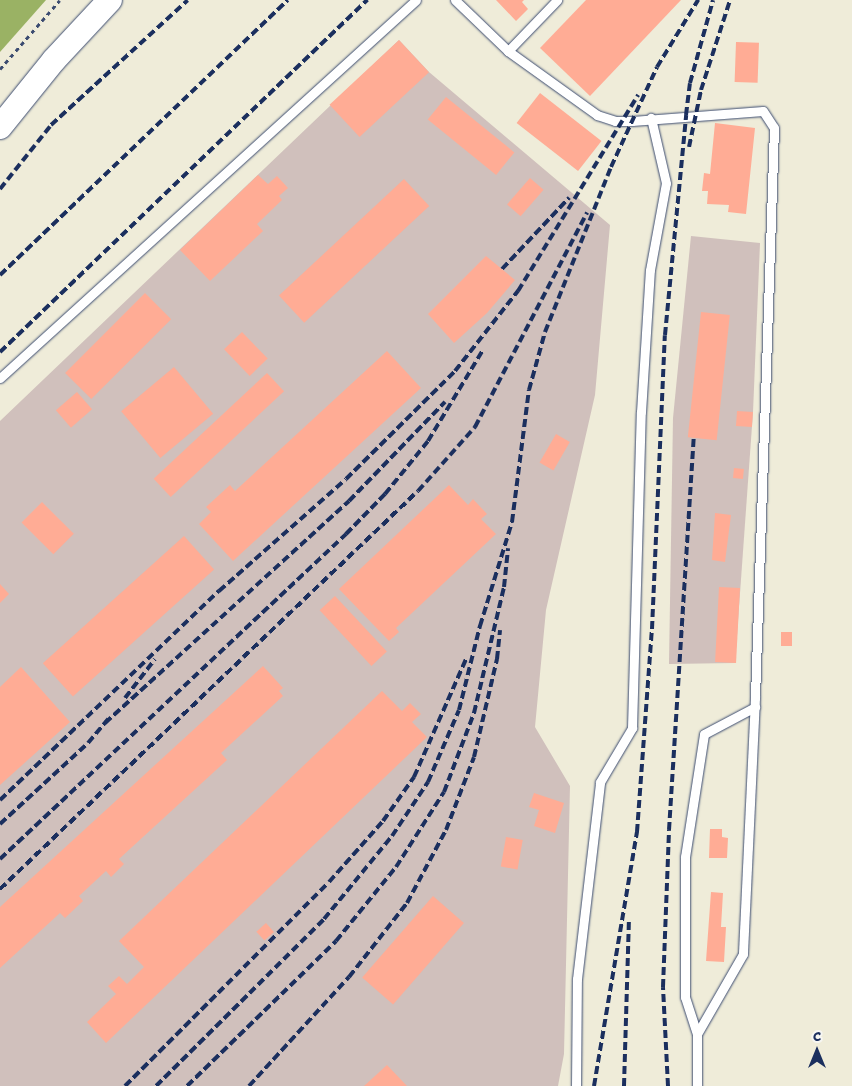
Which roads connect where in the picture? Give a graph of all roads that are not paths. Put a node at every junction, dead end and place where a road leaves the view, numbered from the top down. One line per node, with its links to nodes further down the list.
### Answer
1 (110, 0): 7 (main road)
2 (416, 0): 8 (lane)
3 (455, 0): 5 (lane)
4 (557, 0): 5 (lane)
5 (508, 51): 6 (lane)
6 (651, 118): 9 (lane); 11 (lane)
7 (0, 127)
8 (0, 378)
9 (755, 707): 10 (lane); 10 (lane)
10 (697, 1034): 12 (lane)
11 (576, 1086)
12 (698, 1086)

